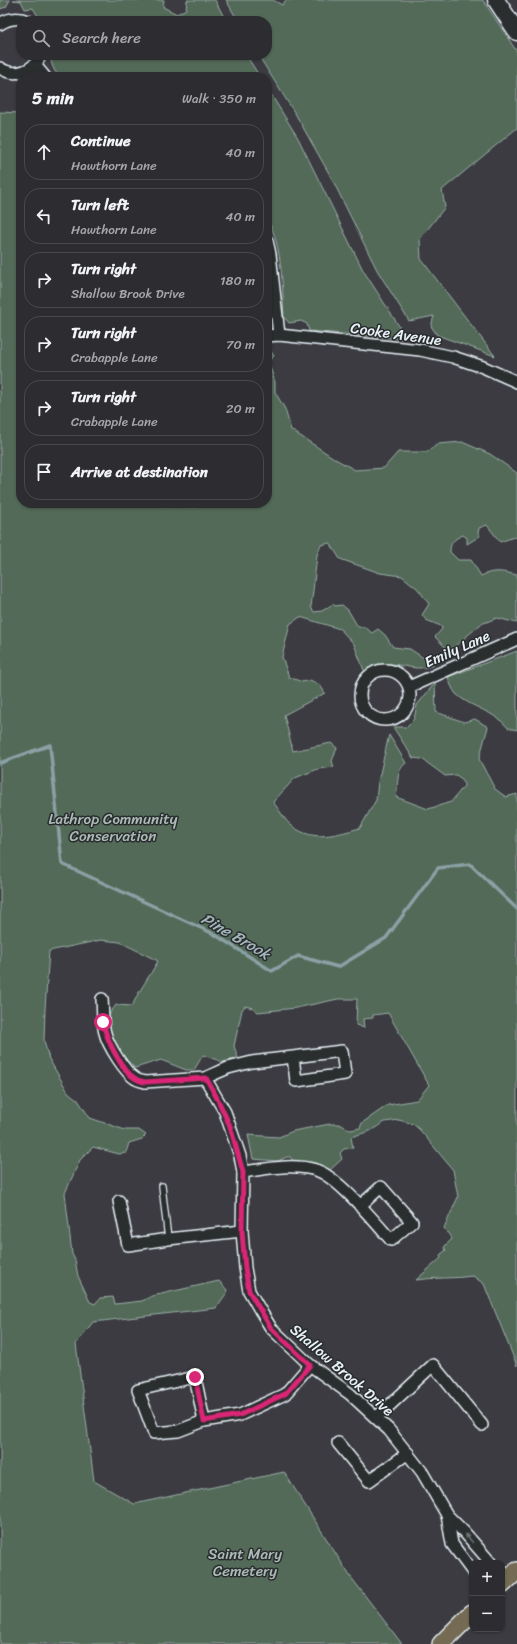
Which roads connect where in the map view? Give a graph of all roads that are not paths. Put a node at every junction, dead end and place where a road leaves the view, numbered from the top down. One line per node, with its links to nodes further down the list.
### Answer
1 (496, 0): 4 (street)
2 (16, 18): 3 (street)
3 (0, 24)
4 (517, 32)
5 (38, 60): 6 (street)
6 (35, 65): 8 (street); 9 (street)
7 (0, 68): 10 (street)
8 (24, 72)
9 (41, 72)
10 (16, 73)
11 (272, 272): 12 (street)
12 (279, 335): 13 (street, Cooke Avenue); 14 (street, Cooke Avenue)
13 (272, 336)
14 (517, 382)
15 (517, 639): 16 (street, Emily Lane)
16 (409, 687): 16 (street)
17 (102, 999): 19 (street)
18 (293, 1057): 18 (street); 19 (street)
19 (206, 1078): 20 (street, Shallow Brook Drive)
20 (243, 1172): 23 (street); 24 (street, Shallow Brook Drive)
21 (162, 1186): 25 (lane)
22 (119, 1201): 25 (street)
23 (360, 1206): 23 (street)
24 (242, 1231): 25 (street); 26 (street, Shallow Brook Drive)
25 (168, 1239)
26 (310, 1365): 27 (street, Shallow Brook Drive); 28 (street)
27 (376, 1417): 29 (street); 31 (street, Shallow Brook Drive)
28 (204, 1421): 28 (street)
29 (482, 1425)
30 (338, 1443): 31 (street)
31 (408, 1453): 32 (street, Shallow Brook Drive)
32 (446, 1515): 33 (street, Shallow Brook Drive, one-way to 32); 34 (street, Shallow Brook Drive)
33 (488, 1560)
34 (469, 1567)
35 (469, 1617): 36 (main road)
36 (441, 1644)

